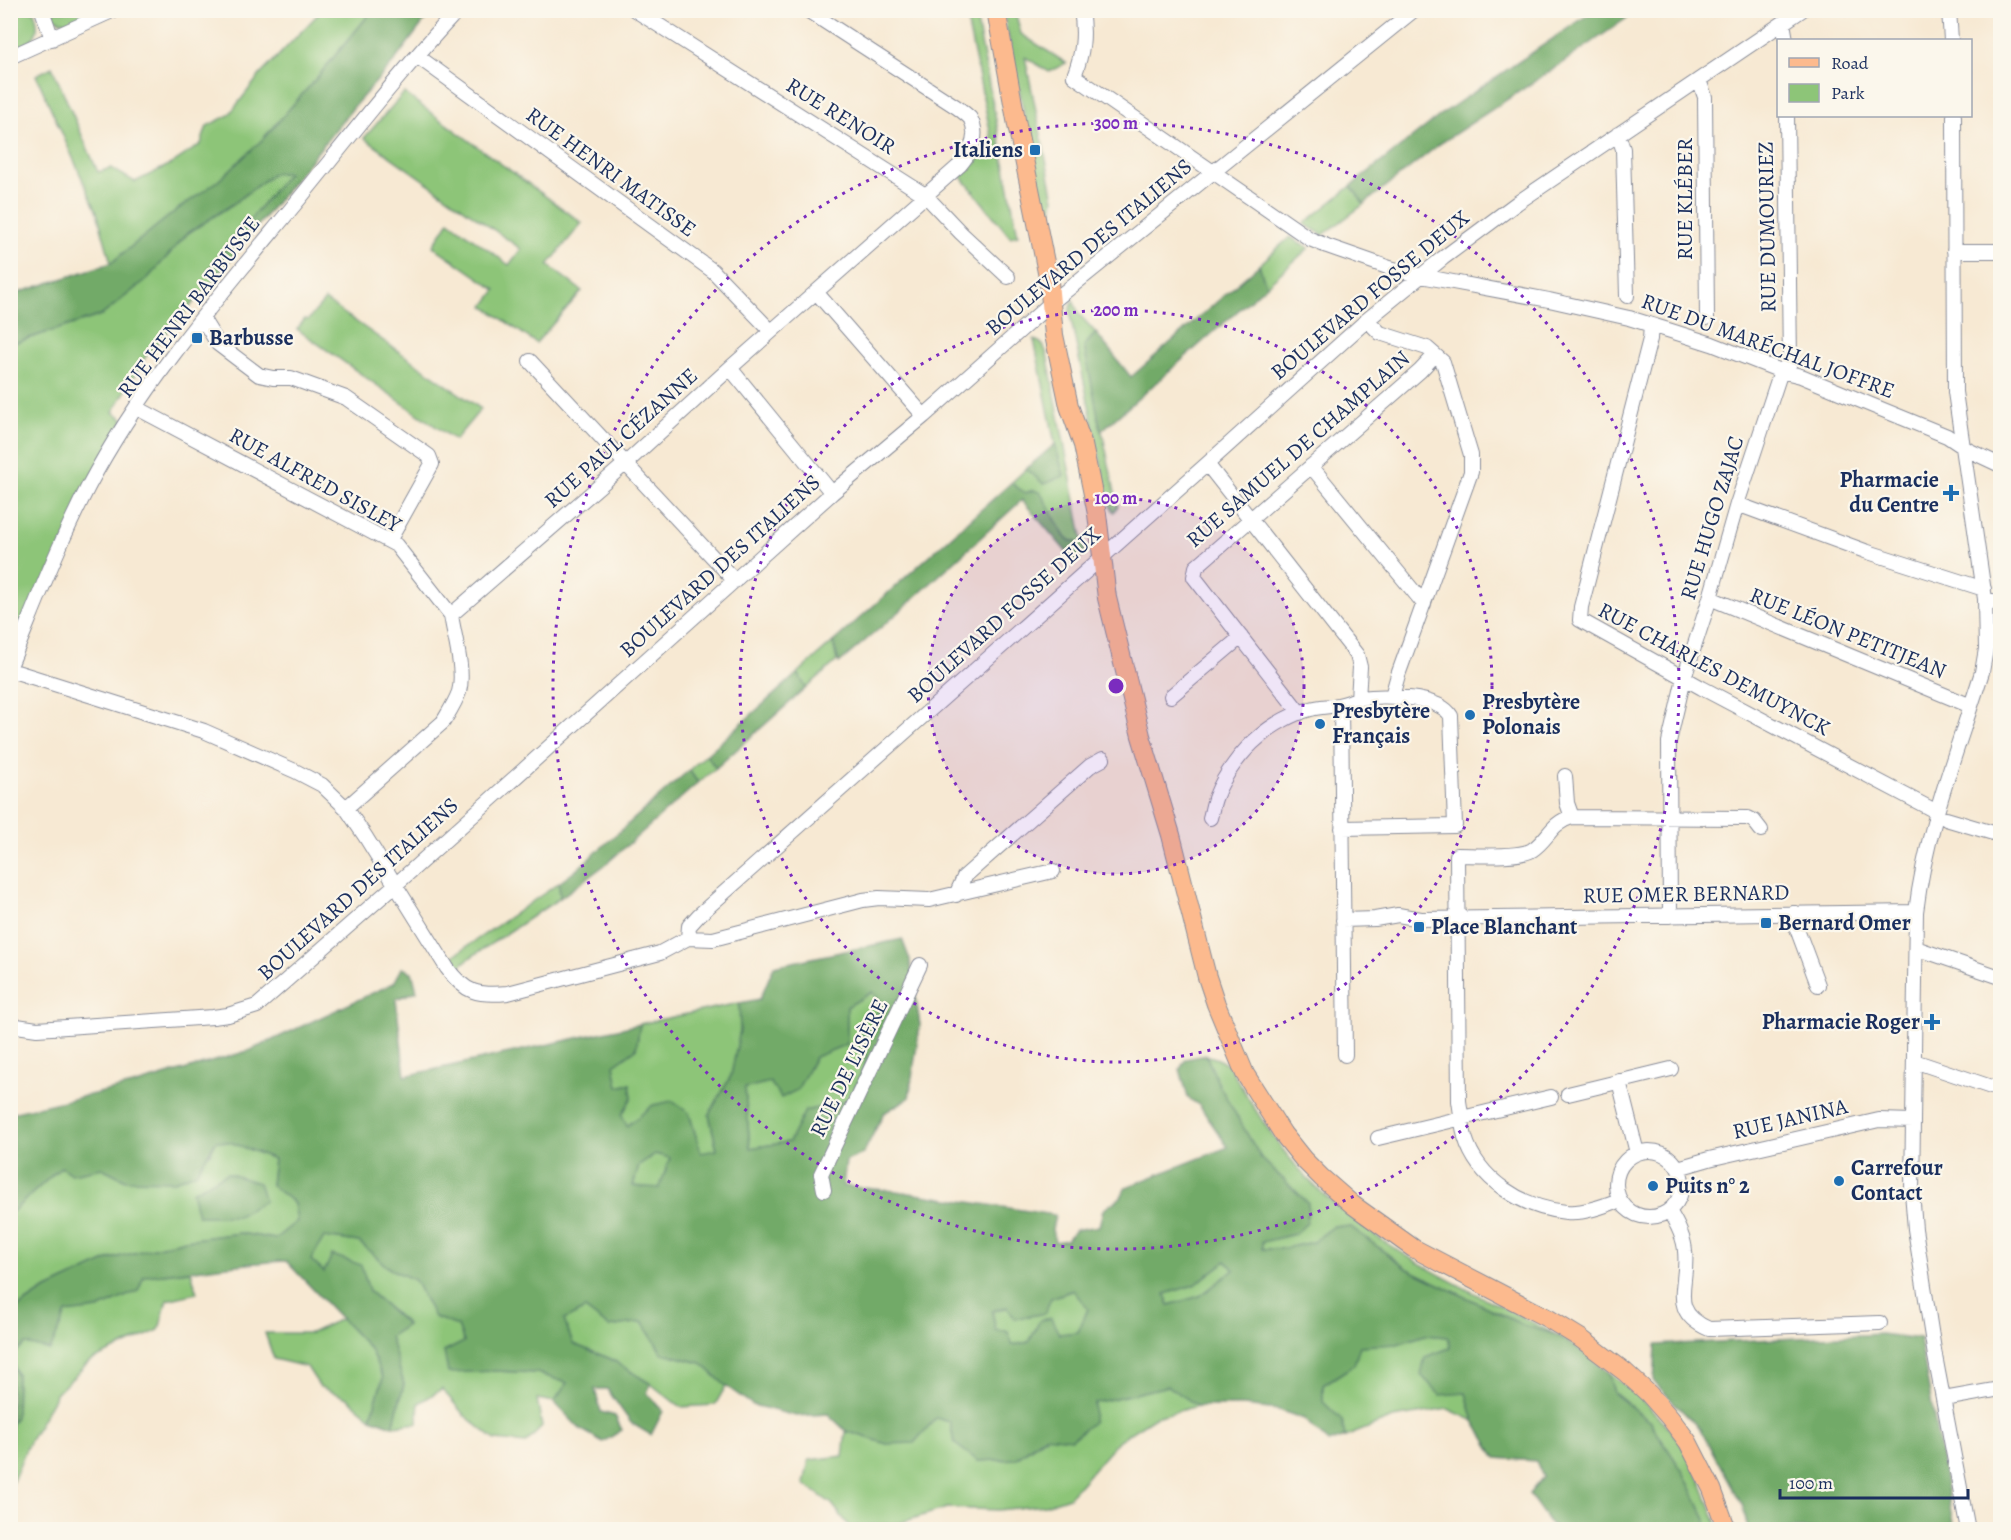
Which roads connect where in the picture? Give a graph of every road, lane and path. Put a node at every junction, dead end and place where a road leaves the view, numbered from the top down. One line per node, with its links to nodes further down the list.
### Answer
1 (42, 10): 13 (street)
2 (114, 10): 13 (street)
3 (458, 10): 16 (street, RUE HENRI BARBUSSE)
4 (635, 10): 24 (street, RUE RENOIR)
5 (807, 10): 24 (street, RUE PAUL CÉZANNE)
6 (984, 10): 21 (main road)
7 (996, 10): 21 (main road)
8 (1081, 10): 23 (street, RUE DU MARÉCHAL JOFFRE)
9 (1414, 10): 23 (street, BOULEVARD DES ITALIENS)
10 (1802, 10): 12 (street, BOULEVARD FOSSE DEUX)
11 (1949, 10): 15 (street)
12 (1783, 23): 14 (street); 18 (street, BOULEVARD FOSSE DEUX)
13 (52, 39): 17 (street)
14 (1786, 39)
15 (1951, 39)
16 (417, 56): 32 (street, RUE HENRI BARBUSSE); 36 (street, RUE HENRI MATISSE)
17 (10, 57)
18 (1699, 80): 22 (street, BOULEVARD FOSSE DEUX); 33 (street, RUE KLÉBER)
19 (1787, 117): 40 (street, RUE DUMOURIEZ)
20 (1954, 117): 25 (street)
21 (1017, 125): 31 (main road)
22 (1618, 134): 28 (street, BOULEVARD FOSSE DEUX); 30 (street)
23 (1214, 171): 28 (street, RUE DU MARÉCHAL JOFFRE); 31 (street, BOULEVARD DES ITALIENS)
24 (925, 195): 27 (street, RUE RENOIR); 29 (street, RUE PAUL CÉZANNE)
25 (1954, 251): 26 (street); 43 (street)
26 (2001, 251)
27 (1008, 276)
28 (1421, 276): 34 (street, BOULEVARD FOSSE DEUX); 35 (street, RUE DU MARÉCHAL JOFFRE)
29 (816, 292): 36 (street, RUE PAUL CÉZANNE); 42 (street)
30 (1627, 296)
31 (1051, 303): 42 (street, BOULEVARD DES ITALIENS); 52 (main road)
32 (202, 318): 41 (street, RUE HENRI BARBUSSE); 51 (street)
33 (1707, 318)
34 (1367, 320): 37 (street); 45 (street, BOULEVARD FOSSE DEUX)
35 (1651, 325): 40 (street, RUE DU MARÉCHAL JOFFRE); 63 (street, RUE CHARLES DEMUYNCK)
36 (771, 331): 39 (street, RUE PAUL CÉZANNE)
37 (1435, 355): 46 (street, RUE SAMUEL DE CHAMPLAIN); 57 (street)
38 (530, 361): 44 (street)
39 (730, 368): 44 (street, RUE PAUL CÉZANNE); 48 (street)
40 (1781, 371): 43 (street, RUE DU MARÉCHAL JOFFRE); 49 (street, RUE HUGO ZAJAC)
41 (137, 408): 51 (street, RUE ALFRED SISLEY); 62 (street, RUE HENRI BARBUSSE)
42 (924, 416): 48 (street, BOULEVARD DES ITALIENS)
43 (1962, 445): 47 (street, RUE DU MARÉCHAL JOFFRE); 54 (street)
44 (626, 463): 53 (street); 58 (street, RUE PAUL CÉZANNE)
45 (1208, 464): 50 (street); 52 (street, BOULEVARD FOSSE DEUX)
46 (1311, 465): 50 (street, RUE SAMUEL DE CHAMPLAIN); 57 (street)
47 (2001, 465)
48 (832, 493): 53 (street, BOULEVARD DES ITALIENS)
49 (1737, 504): 54 (street); 55 (street, RUE HUGO ZAJAC)
50 (1250, 518): 60 (street, RUE SAMUEL DE CHAMPLAIN); 66 (street)
51 (389, 541): 58 (street, RUE ALFRED SISLEY)
52 (1103, 556): 88 (street, BOULEVARD FOSSE DEUX); 112 (main road)
53 (735, 581): 81 (street, BOULEVARD DES ITALIENS)
54 (1984, 594): 56 (street); 59 (street)
55 (1710, 598): 63 (street, RUE HUGO ZAJAC); 68 (street, RUE LÉON PETITJEAN)
56 (2001, 603)
57 (1424, 604): 65 (street)
58 (451, 615): 72 (street)
59 (1986, 634): 61 (street); 68 (street)
60 (1241, 637): 64 (street); 69 (street)
61 (2001, 639)
62 (10, 668): 72 (street)
63 (1684, 678): 73 (street, RUE CHARLES DEMUYNCK); 76 (street, RUE HUGO ZAJAC)
64 (1171, 696)
65 (1392, 696): 66 (street); 77 (street)
66 (1358, 699): 67 (street)
67 (1341, 705): 69 (street); 77 (street)
68 (1971, 706): 73 (street)
69 (1300, 713): 75 (street)
70 (1103, 759): 82 (street)
71 (1565, 776): 74 (street)
72 (346, 808): 81 (street)
73 (1941, 815): 79 (street, RUE CHARLES DEMUYNCK); 83 (street)
74 (1572, 817): 76 (street); 86 (street)
75 (1210, 818)
76 (1669, 818): 78 (street); 85 (street, RUE HUGO ZAJAC)
77 (1342, 828): 87 (street)
78 (1761, 830)
79 (2001, 835)
80 (1053, 871): 82 (street)
81 (395, 885): 88 (street); 93 (street, BOULEVARD DES ITALIENS)
82 (956, 895): 88 (street)
83 (1916, 912): 84 (street, RUE OMER BERNARD); 89 (street)
84 (1794, 913): 85 (street, RUE OMER BERNARD); 92 (street)
85 (1670, 916): 86 (street, RUE OMER BERNARD)
86 (1457, 919): 87 (street, RUE OMER BERNARD); 101 (street)
87 (1343, 920): 94 (street)
88 (688, 938)
89 (1916, 948): 91 (street); 95 (street)
90 (920, 965): 106 (street, RUE DE L'ISÈRE)
91 (2001, 977)
92 (1818, 985)
93 (10, 1025)
94 (1345, 1055)
95 (1914, 1061): 98 (street); 102 (street)
96 (1671, 1069): 97 (street)
97 (1619, 1081): 99 (street); 104 (street)
98 (2001, 1090)
99 (1568, 1094)
100 (1551, 1097): 101 (street)
101 (1462, 1117): 103 (street); 107 (street)
102 (1913, 1121): 105 (street, RUE JANINA); 111 (street)
103 (1378, 1138)
104 (1637, 1152): 105 (street); 107 (street)
105 (1678, 1168): 108 (street)
106 (824, 1190)
107 (1619, 1200): 108 (street)
108 (1669, 1211): 109 (street)
109 (1880, 1323)
110 (2001, 1389): 111 (street)
111 (1944, 1398): 113 (street)
112 (1726, 1530)
113 (1968, 1530)

